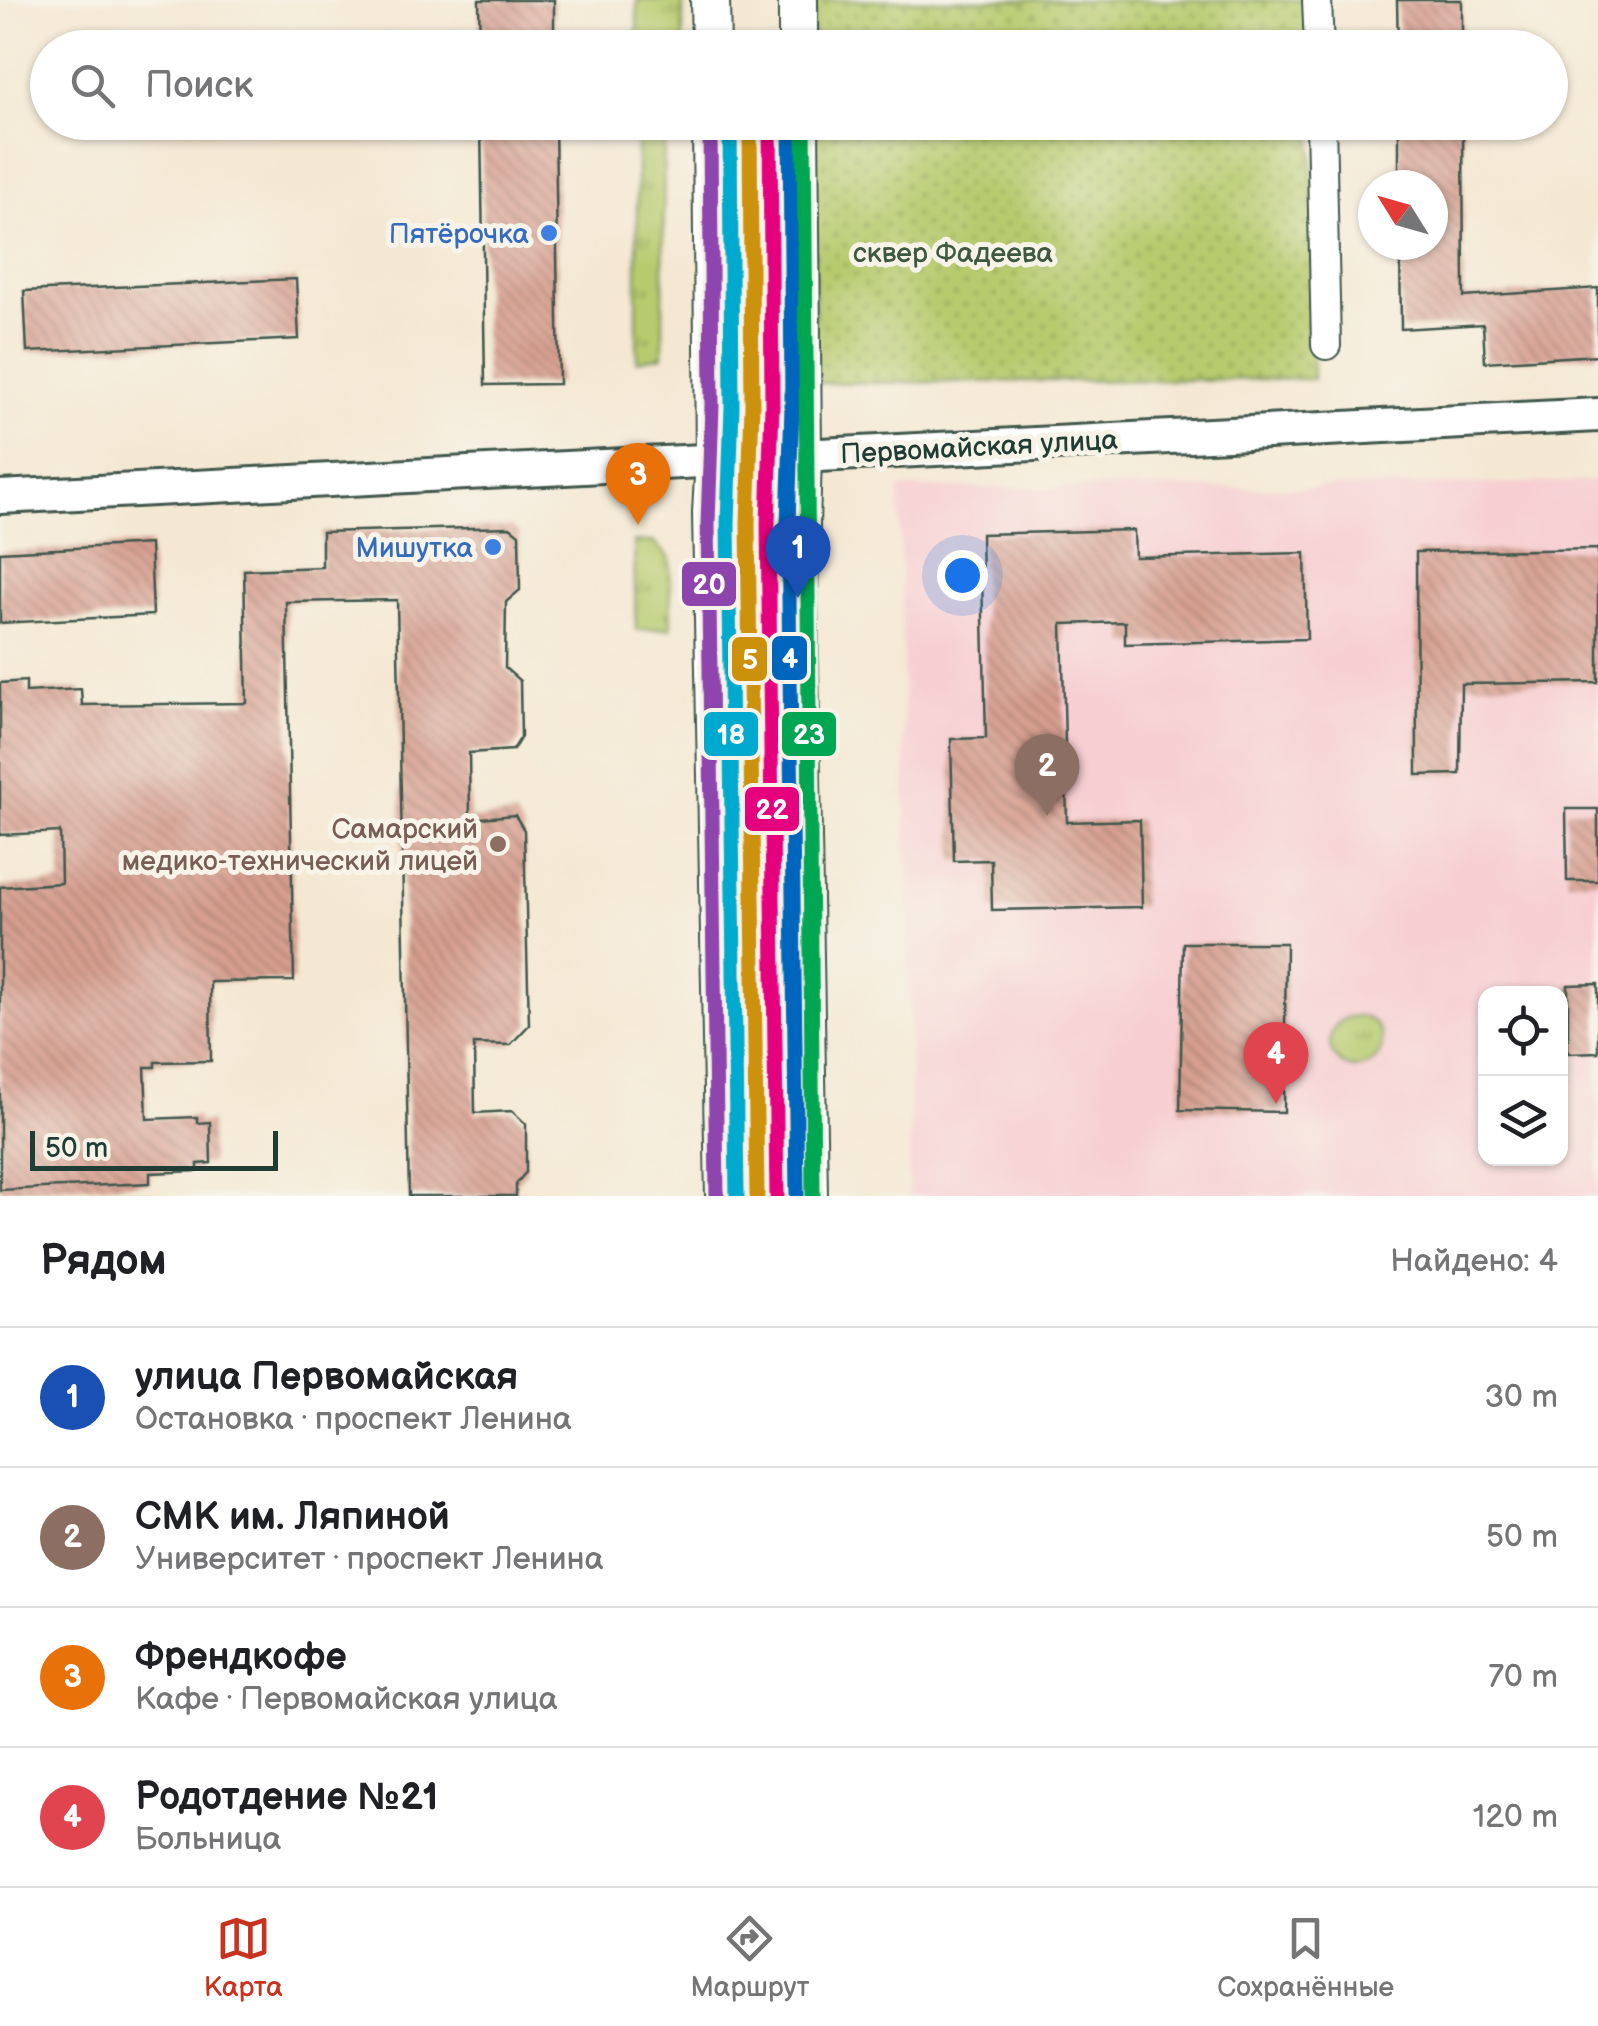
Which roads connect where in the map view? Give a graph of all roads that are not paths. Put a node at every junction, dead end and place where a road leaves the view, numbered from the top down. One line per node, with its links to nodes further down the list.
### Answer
1 (710, 0): 4 (main road)
2 (798, 0): 5 (main road)
3 (1318, 0): 6 (street)
4 (711, 30)
5 (798, 30)
6 (1318, 30)
7 (712, 140): 13 (main road)
8 (799, 140): 12 (main road)
9 (1320, 140): 10 (street)
10 (1326, 345)
11 (1598, 415): 12 (street, Первомайская улица)
12 (802, 454): 13 (street, Первомайская улица); 16 (main road)
13 (715, 459): 14 (street, Первомайская улица); 15 (main road)
14 (0, 497)
15 (725, 1196)
16 (808, 1196)

